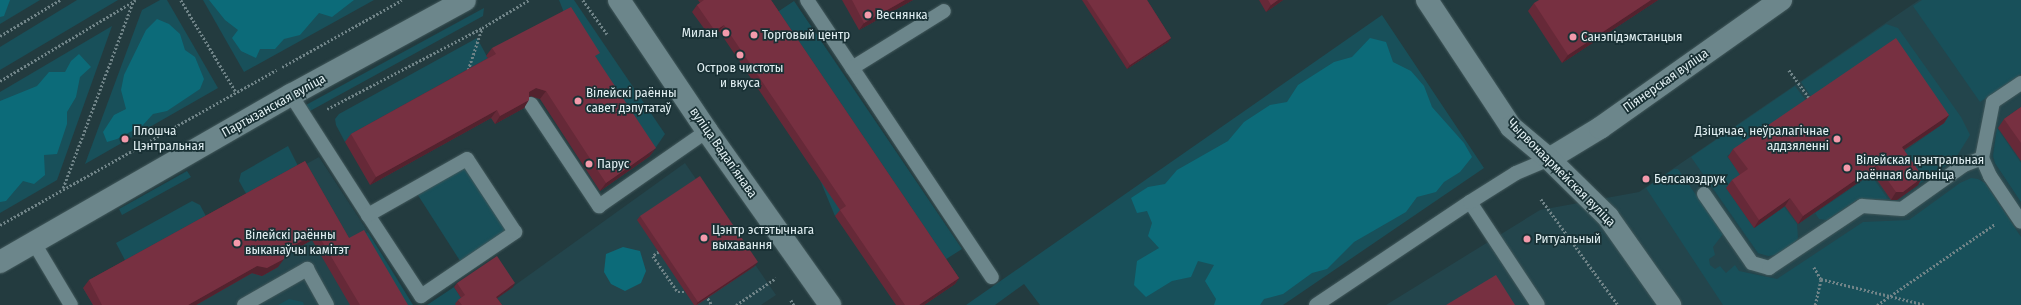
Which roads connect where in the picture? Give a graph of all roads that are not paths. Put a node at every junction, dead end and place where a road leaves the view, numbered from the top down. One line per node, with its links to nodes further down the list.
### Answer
1 (465, 0): 9 (street, Партызанская вуліца)
2 (620, 0): 11 (street, вуліца Вадапʼянава)
3 (807, 0): 7 (lane)
4 (1427, 0): 13 (street, Чырвонаармейская вуліца)
5 (1781, 0): 13 (street, Піянерская вуліца)
6 (944, 11): 7 (lane)
7 (852, 68): 20 (lane)
8 (2021, 84): 12 (lane)
9 (291, 96): 16 (lane); 18 (street, Партызанская вуліца)
10 (531, 104): 11 (lane)
11 (707, 131): 24 (street, вуліца Вадапʼянава)
12 (1982, 158): 14 (lane); 17 (lane)
13 (1549, 159): 15 (lane); 27 (street, Чырвонаармейская вуліца)
14 (1704, 194)
15 (1470, 202): 25 (lane); 26 (lane)
16 (368, 215): 16 (lane)
17 (2017, 217)
18 (34, 243): 19 (street, Партызанская вуліца); 21 (lane)
19 (0, 262)
20 (992, 277)
21 (70, 305)
22 (244, 305): 23 (lane)
23 (327, 305)
24 (830, 305)
25 (1316, 305)
26 (1538, 305)
27 (1670, 305)

